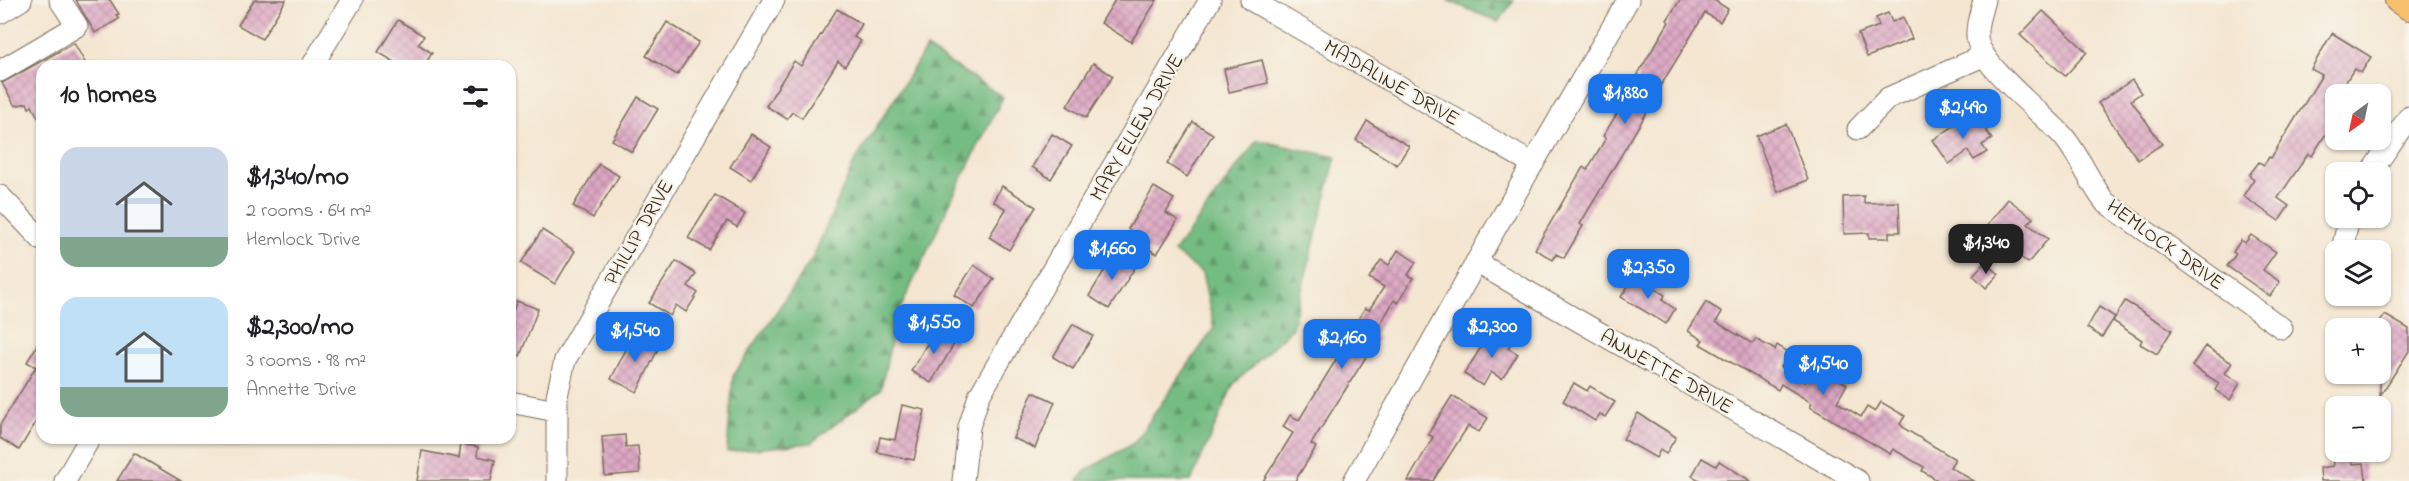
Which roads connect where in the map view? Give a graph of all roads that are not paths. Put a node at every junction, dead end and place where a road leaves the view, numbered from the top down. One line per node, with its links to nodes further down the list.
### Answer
1 (21, 0): 11 (street)
2 (60, 0): 14 (street)
3 (352, 0): 13 (street)
4 (774, 0): 24 (street, PHILLIP DRIVE)
5 (1210, 0): 28 (street, MARY ELLEN DRIVE)
6 (1251, 0): 18 (street, MADALINE DRIVE)
7 (1628, 0): 18 (street)
8 (1984, 0): 12 (street)
9 (2398, 0): 10 (main road)
10 (2409, 6)
11 (0, 13)
12 (1983, 56): 16 (street); 22 (street, HEMLOCK DRIVE)
13 (316, 60)
14 (0, 71)
15 (2409, 117): 17 (street)
16 (1858, 129)
17 (2378, 162)
18 (1533, 164): 21 (street)
19 (0, 196): 20 (street)
20 (36, 234)
21 (1476, 262): 29 (street); 30 (street, ANNETTE DRIVE)
22 (2283, 328)
23 (516, 403): 24 (street)
24 (556, 411): 27 (street, PHILLIP DRIVE)
25 (87, 444): 26 (street)
26 (65, 481)
27 (557, 481)
28 (963, 481)
29 (1354, 481)
30 (1858, 481)

